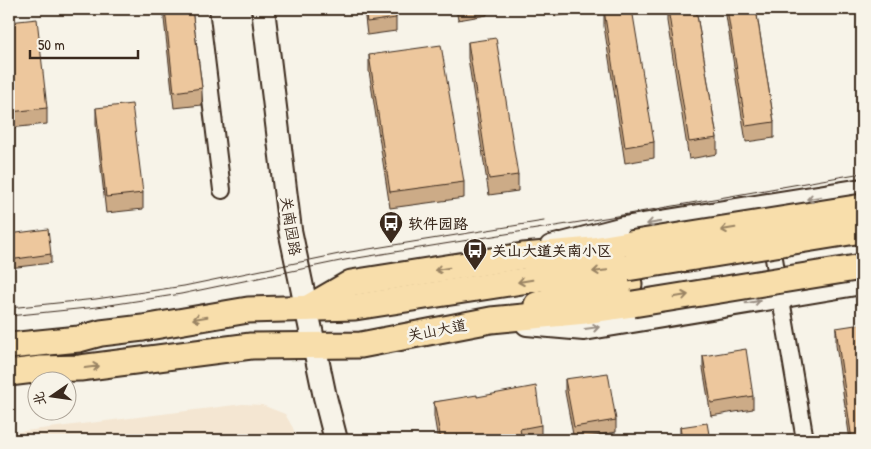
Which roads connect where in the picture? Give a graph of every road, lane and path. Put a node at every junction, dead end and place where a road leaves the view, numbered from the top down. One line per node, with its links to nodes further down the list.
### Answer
1 (200, 9): 4 (street)
2 (250, 9): 15 (main road, 关南园路)
3 (263, 9): 15 (main road, 关南园路)
4 (222, 190)
5 (862, 190): 6 (main road, one-way to 6)
6 (764, 206): 10 (main road, one-way to 10); 14 (street)
7 (862, 207): 12 (main road, one-way to 12, bridge)
8 (862, 230): 12 (main road, bridge)
9 (862, 246): 12 (main road)
10 (523, 256): 12 (main road); 15 (main road, one-way to 15)
11 (862, 267): 12 (main road, one-way to 11, bridge)
12 (630, 275): 15 (main road, one-way to 15); 16 (main road)
13 (862, 283): 14 (main road, 关山大道)
14 (782, 297): 16 (main road, 关山大道, one-way to 14); 22 (street)
15 (299, 309): 17 (main road, one-way to 17); 18 (main road, 关南园路)
16 (491, 320): 18 (main road, 关山大道)
17 (9, 346)
18 (306, 346): 19 (main road, 关山大道, one-way to 18); 20 (main road, 关南园路); 21 (main road, 关南园路)
19 (9, 373)
20 (320, 440)
21 (336, 440)
22 (805, 440)

